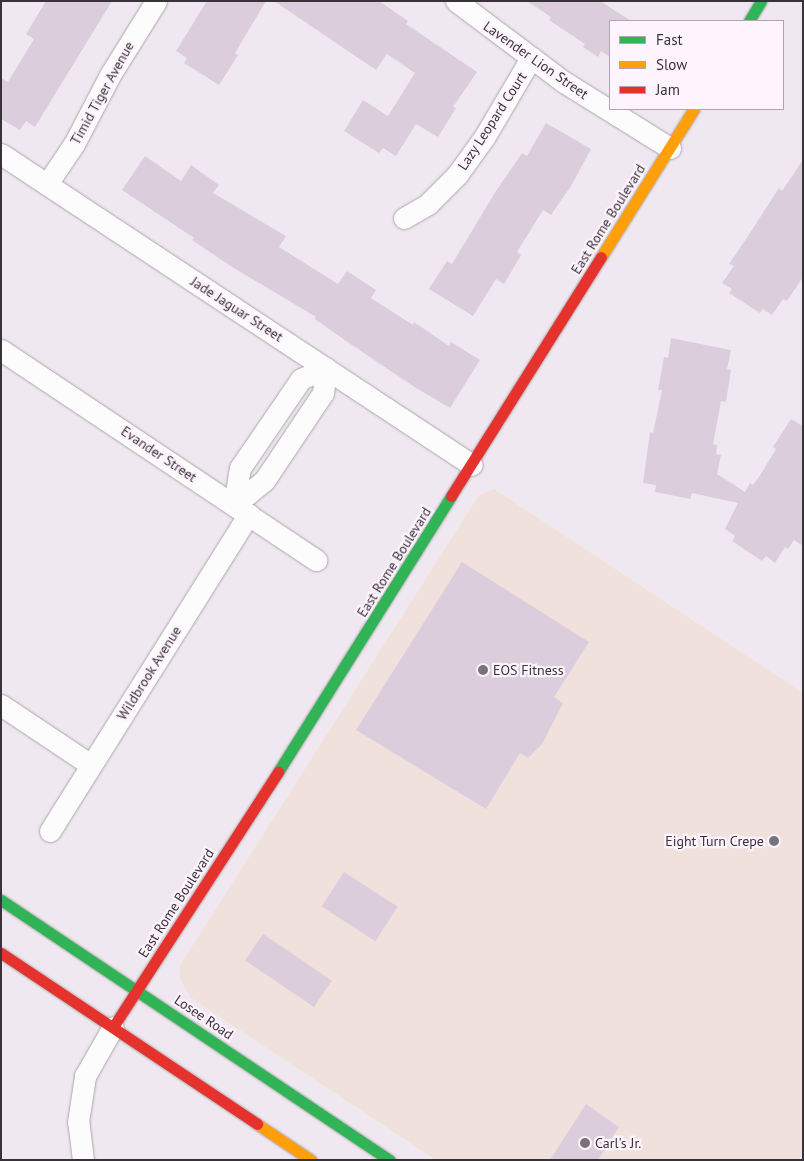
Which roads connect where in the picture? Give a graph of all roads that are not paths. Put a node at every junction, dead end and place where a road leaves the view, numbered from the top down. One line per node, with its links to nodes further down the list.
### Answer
1 (156, 1): 11 (street, Timid Tiger Avenue)
2 (456, 1): 5 (street, Lavender Lion Street)
3 (761, 1): 4 (street)
4 (750, 20)
5 (531, 58): 6 (street, Lavender Lion Street); 12 (street, Lazy Leopard Court)
6 (609, 109)
7 (611, 110): 9 (street, Lavender Lion Street)
8 (693, 110): 9 (street, East Rome Boulevard)
9 (670, 148): 15 (street, East Rome Boulevard)
10 (1, 154): 11 (street, Jade Jaguar Street)
11 (47, 184): 14 (street, Jade Jaguar Street)
12 (404, 218)
13 (1, 350): 16 (street, Evander Street)
14 (326, 368): 15 (street, Jade Jaguar Street); 16 (street, Wildbrook Avenue)
15 (472, 465): 23 (street, East Rome Boulevard)
16 (242, 510): 17 (street, Evander Street); 19 (street, Wildbrook Avenue)
17 (316, 560)
18 (1, 705): 19 (street)
19 (91, 765): 20 (street, Wildbrook Avenue)
20 (50, 831)
21 (1, 900): 23 (street, Losee Road)
22 (1, 953): 24 (street)
23 (136, 990): 24 (street, East Rome Boulevard); 27 (street, Losee Road)
24 (113, 1027): 25 (street); 26 (street)
25 (83, 1160)
26 (310, 1160)
27 (390, 1160)

